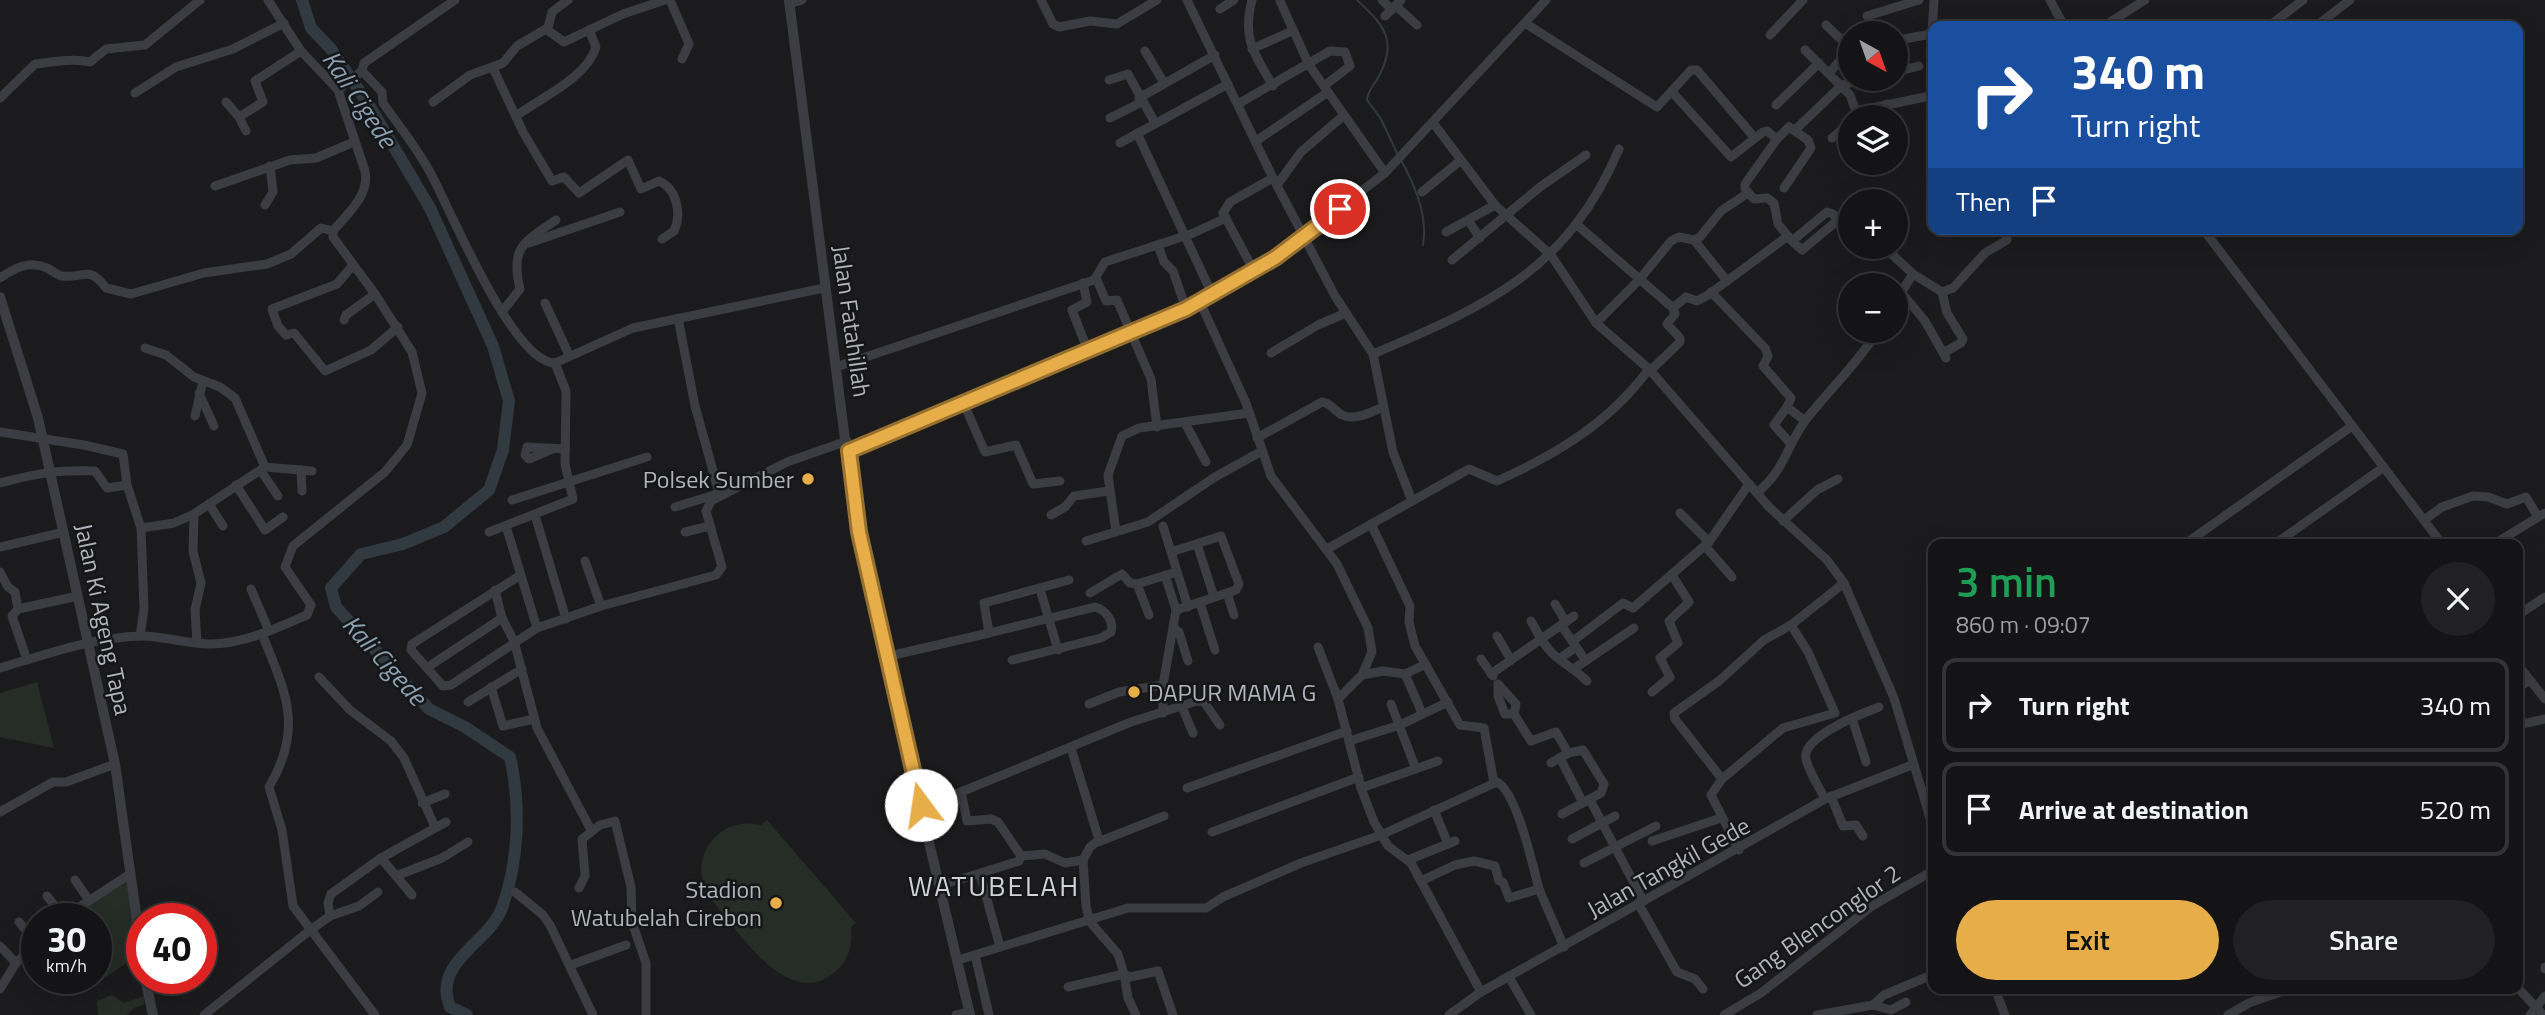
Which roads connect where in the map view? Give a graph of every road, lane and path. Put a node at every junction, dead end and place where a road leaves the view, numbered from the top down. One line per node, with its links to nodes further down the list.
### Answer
1 (200, 0): 67 (street)
2 (268, 0): 31 (street)
3 (455, 0): 55 (street)
4 (568, 0): 35 (street)
5 (668, 0): 36 (street); 47 (street)
6 (802, 0): 22 (street)
7 (1041, 0): 8 (street)
8 (1157, 0)
9 (1234, 0): 24 (street)
10 (1252, 0): 42 (street)
11 (1382, 0): 23 (street)
12 (1803, 0): 38 (street)
13 (1919, 0): 25 (street)
14 (1934, 0): 26 (street)
15 (2050, 0): 27 (street)
16 (2145, 0): 28 (street)
17 (2303, 0): 29 (street)
18 (2350, 0): 30 (street)
19 (1189, 1): 46 (street)
20 (1280, 1): 37 (street)
21 (1544, 1): 32 (street)
22 (789, 2): 133 (street, Jalan Fatahillah)
23 (1393, 8): 33 (street)
24 (1220, 9)
25 (1867, 16)
26 (1933, 21)
27 (2061, 21)
28 (2112, 21)
29 (2276, 21)
30 (2323, 21)
31 (284, 23): 44 (street); 65 (street)
32 (1525, 23): 64 (street); 79 (street)
33 (1417, 25)
34 (1826, 25): 40 (street)
35 (548, 28): 36 (street); 52 (street)
36 (589, 30): 74 (street)
37 (1292, 31): 42 (street); 50 (street)
38 (1770, 35)
39 (1928, 35): 41 (street)
40 (1838, 37)
41 (1908, 38)
42 (1252, 49): 60 (street)
43 (1805, 50): 48 (street)
44 (301, 51): 61 (street); 76 (street)
45 (1145, 51): 58 (street)
46 (1214, 55): 58 (street); 59 (street)
47 (682, 59)
48 (1819, 63): 54 (street); 73 (street)
49 (1838, 63): 54 (street)
50 (1309, 65): 60 (street); 62 (street); 62 (street)
51 (1919, 66): 53 (street)
52 (493, 68): 70 (street); 74 (street)
53 (1908, 69)
54 (1830, 72): 57 (street)
55 (359, 73): 61 (street); 144 (street)
56 (1109, 80): 68 (street)
57 (1838, 81)
58 (1164, 83): 68 (street)
59 (1228, 84): 71 (street); 78 (street)
60 (1273, 86): 71 (street)
61 (339, 88): 88 (street)
62 (1326, 89): 75 (street); 87 (street)
63 (1838, 89): 80 (street)
64 (1672, 92): 84 (street); 84 (street)
65 (135, 93)
66 (1925, 97): 72 (street)
67 (0, 98)
68 (1141, 100): 77 (street); 78 (street)
69 (226, 102): 76 (street)
70 (433, 102)
71 (1238, 104): 87 (street)
72 (1887, 104)
73 (1776, 105)
74 (516, 116): 116 (street)
75 (1343, 116): 94 (street); 95 (street)
76 (239, 117): 81 (street)
77 (1110, 118)
78 (1156, 123): 82 (street)
79 (1434, 124): 92 (street); 94 (street)
80 (1796, 129): 86 (street); 97 (street)
81 (246, 131)
82 (1137, 133): 89 (street); 113 (street)
83 (1838, 133): 85 (street)
84 (1754, 137): 86 (street)
85 (1832, 138)
86 (1777, 139): 99 (street)
87 (1256, 141): 95 (street)
88 (354, 142): 93 (street); 109 (street)
89 (1120, 143)
90 (1619, 149): 108 (street)
91 (1586, 155): 103 (street)
92 (1461, 160): 98 (street); 101 (street)
93 (270, 166): 96 (street); 100 (street)
94 (1385, 173): 114 (street)
95 (1275, 181): 104 (street); 114 (street)
96 (215, 186)
97 (1784, 188)
98 (1422, 192)
99 (1748, 193): 117 (street); 118 (street)
100 (265, 205)
101 (1495, 205): 103 (street); 106 (street)
102 (620, 212): 120 (street)
103 (1507, 216): 115 (street); 121 (street)
104 (1226, 218): 113 (street); 125 (street)
105 (556, 220): 120 (street)
106 (1468, 220): 110 (street); 115 (street)
107 (1838, 220): 117 (street)
108 (1576, 224): 121 (street); 129 (street)
109 (333, 231): 124 (street); 127 (street)
110 (1446, 232)
111 (2007, 235): 135 (street)
112 (2208, 235): 171 (street)
113 (1188, 236): 119 (street); 137 (street)
114 (1306, 236): 125 (street); 145 (street)
115 (1480, 238): 123 (street)
116 (662, 239)
117 (1790, 239): 130 (street)
118 (1694, 240): 129 (street); 130 (street)
119 (1158, 244): 128 (street); 143 (street)
120 (524, 245): 144 (street)
121 (1551, 255): 149 (street); 156 (street)
122 (1897, 259): 126 (street)
123 (1451, 260)
124 (353, 265): 136 (street); 150 (street)
125 (1254, 271): 137 (street)
126 (1913, 274): 131 (street); 135 (street)
127 (0, 278)
128 (1096, 278): 132 (street); 151 (street)
129 (1639, 280): 142 (street); 149 (street)
130 (1727, 281): 134 (street)
131 (1908, 282)
132 (1083, 284): 154 (street); 159 (street)
133 (824, 288): 147 (street); 159 (street, Jalan Fatahillah)
134 (1711, 292): 142 (street); 165 (street)
135 (1942, 292): 139 (street)
136 (375, 294): 148 (street); 150 (street)
137 (1213, 294): 140 (street)
138 (0, 297): 146 (street, Jalan Ki Ageng Tapa)
139 (1908, 300)
140 (1200, 302): 143 (street); 166 (street)
141 (545, 303): 157 (street)
142 (1673, 308): 160 (street)
143 (1186, 309): 151 (street)
144 (502, 312): 158 (street)
145 (1346, 313): 155 (street); 156 (street)
146 (3, 314): 174 (street, Jalan Ki Ageng Tapa)
147 (678, 318): 157 (street); 197 (street)
148 (344, 320)
149 (1596, 323): 160 (street)
150 (398, 327): 268 (street)
151 (1131, 333): 154 (street); 172 (street)
152 (1870, 343): 168 (street)
153 (145, 348): 161 (street)
154 (1088, 351): 163 (street)
155 (1271, 353)
156 (1373, 354): 164 (street)
157 (569, 355): 158 (street)
158 (555, 363): 179 (street)
159 (836, 366): 177 (street, Jalan Fatahillah)
160 (1649, 370): 192 (street); 201 (street)
161 (203, 381): 162 (street); 184 (street)
162 (199, 393): 167 (street); 170 (street)
163 (963, 402): 177 (street); 190 (street)
164 (1383, 407): 175 (street); 201 (street)
165 (1787, 407): 168 (street); 176 (street)
166 (1249, 414): 169 (street); 175 (street)
167 (195, 416)
168 (1805, 421): 176 (street)
169 (1185, 422): 172 (street); 182 (street)
170 (214, 426)
171 (2352, 426): 183 (street); 222 (street)
172 (1157, 427): 196 (street)
173 (0, 432): 174 (street)
174 (43, 438): 185 (street, Jalan Ki Ageng Tapa); 193 (street)
175 (1257, 438): 180 (street)
176 (1791, 444): 198 (street)
177 (848, 446): 197 (street); 280 (street, Jalan Fatahillah)
178 (552, 449): 179 (street)
179 (565, 449): 189 (street)
180 (1262, 451): 221 (street); 230 (street)
181 (647, 457): 189 (street)
182 (1206, 462)
183 (2384, 467): 210 (street); 223 (street)
184 (263, 469): 186 (street); 194 (street); 199 (street)
185 (50, 470): 191 (street); 193 (street); 218 (street, Jalan Ki Ageng Tapa)
186 (301, 470): 187 (street); 195 (street)
187 (312, 471)
188 (1838, 479): 211 (street)
189 (570, 480): 200 (street); 206 (street)
190 (1060, 481)
191 (0, 483)
192 (1749, 484): 198 (street); 228 (street)
193 (127, 485): 217 (street)
194 (236, 485): 202 (street); 209 (street)
195 (302, 491)
196 (1109, 491): 207 (street); 221 (street)
197 (719, 494): 203 (street); 215 (street)
198 (1757, 494): 211 (street)
199 (278, 496)
200 (512, 500)
201 (1412, 501): 212 (street)
202 (209, 504): 205 (street); 213 (street)
203 (675, 508)
204 (1680, 513): 228 (street)
205 (194, 514): 217 (street); 274 (street)
206 (535, 515): 214 (street); 260 (street)
207 (1051, 515)
208 (2542, 515): 210 (street); 225 (street)
209 (283, 517)
210 (2424, 520): 224 (street)
211 (1783, 521): 240 (street)
212 (1371, 524): 230 (street); 288 (street)
213 (223, 526)
214 (506, 526): 219 (street); 237 (street)
215 (709, 526): 220 (street); 252 (street)
216 (1163, 526): 231 (street)
217 (141, 528): 270 (street)
218 (64, 532): 229 (street); 247 (street, Jalan Ki Ageng Tapa)
219 (489, 532)
220 (685, 532)
221 (1116, 532): 226 (street)
222 (2192, 539)
223 (2282, 539)
224 (2438, 539)
225 (2502, 539)
226 (1086, 541)
227 (1197, 544): 231 (street); 246 (street); 248 (street)
228 (1707, 544): 236 (street); 238 (street)
229 (0, 547)
230 (1327, 549): 296 (street)
231 (1171, 552): 234 (street)
232 (585, 561): 252 (street)
233 (0, 572): 254 (street)
234 (1177, 572): 235 (street); 253 (street)
235 (1165, 575): 241 (street); 255 (street)
236 (1672, 575): 276 (street); 303 (street)
237 (519, 576): 244 (street); 265 (street)
238 (1732, 578)
239 (1069, 580): 243 (street)
240 (1844, 583): 264 (street); 328 (street)
241 (1137, 584): 245 (street); 257 (street)
242 (251, 589): 268 (street)
243 (1041, 589): 261 (street); 269 (street)
244 (495, 590): 259 (street); 289 (street)
245 (1090, 593)
246 (1227, 593): 248 (street); 258 (street)
247 (78, 596): 254 (street); 275 (street, Jalan Ki Ageng Tapa)
248 (1214, 597): 250 (street)
249 (2545, 597): 256 (street)
250 (1200, 603): 253 (street); 279 (street)
251 (1555, 604): 263 (street)
252 (601, 606): 260 (street)
253 (1188, 607): 255 (street)
254 (18, 609): 283 (street)
255 (1177, 610): 267 (street)
256 (2523, 612)
257 (1149, 615)
258 (1234, 615)
259 (502, 618): 273 (street); 289 (street)
260 (566, 619): 265 (street)
261 (1048, 619): 269 (street); 278 (street); 278 (street)
262 (1531, 621): 272 (street)
263 (1567, 621): 272 (street); 276 (street)
264 (1791, 625): 331 (street); 331 (street)
265 (537, 628): 273 (street)
266 (1634, 628): 287 (street)
267 (1175, 629): 286 (street); 300 (street)
268 (266, 633): 274 (street); 389 (street)
269 (989, 633): 280 (street)
270 (140, 636): 274 (street); 275 (street)
271 (1497, 636): 285 (street)
272 (1541, 639): 282 (street); 285 (street)
273 (514, 640): 289 (street); 292 (street)
274 (197, 643)
275 (88, 644): 283 (street); 327 (street, Jalan Ki Ageng Tapa)
276 (1575, 644): 282 (street); 287 (street)
277 (1318, 648): 304 (street)
278 (1058, 650): 284 (street)
279 (1214, 650)
280 (885, 657): 340 (street, Jalan Fatahillah)
281 (1481, 659): 295 (street)
282 (1559, 659): 291 (street)
283 (27, 660): 290 (street)
284 (1012, 660)
285 (1511, 660): 295 (street)
286 (1188, 661)
287 (1586, 661): 291 (street)
288 (1424, 665): 294 (street); 307 (street)
289 (428, 667)
290 (0, 668)
291 (1575, 668): 299 (street)
292 (522, 670): 302 (street); 315 (street)
293 (2523, 671): 298 (street)
294 (1405, 674): 296 (street); 313 (street)
295 (1491, 674): 324 (street)
296 (1362, 676): 304 (street)
297 (319, 677): 339 (street)
298 (2530, 680): 301 (street); 305 (street)
299 (1587, 681)
300 (1163, 685): 308 (street); 312 (street)
301 (2523, 685)
302 (491, 687): 306 (street); 315 (street)
303 (1652, 692)
304 (1338, 699): 320 (street)
305 (2545, 699)
306 (468, 702)
307 (1448, 702): 313 (street); 332 (street)
308 (1089, 704)
309 (1391, 704): 319 (street)
310 (1182, 707): 312 (street); 318 (street); 321 (street)
311 (1879, 707): 314 (street)
312 (1163, 713): 323 (street)
313 (1422, 713): 319 (street)
314 (1852, 718): 326 (street); 337 (street)
315 (534, 719): 352 (street)
316 (2545, 719): 317 (street)
317 (2523, 724)
318 (1220, 725)
319 (1400, 725): 322 (street); 329 (street)
320 (1347, 731): 322 (street); 333 (street)
321 (1193, 733)
322 (1349, 741): 330 (street)
323 (1071, 748): 335 (street); 359 (street)
324 (1560, 758): 338 (street); 338 (street)
325 (1438, 761): 329 (street)
326 (1866, 762)
327 (115, 764): 342 (street); 368 (street, Jalan Ki Ageng Tapa)
328 (1912, 765): 337 (street, Jalan Tangkil Gede); 343 (street)
329 (1416, 769): 334 (street)
330 (1359, 777): 334 (street); 353 (street)
331 (1721, 779): 347 (street)
332 (1494, 783): 341 (street); 375 (street)
333 (1187, 788)
334 (1362, 788): 354 (street)
335 (961, 792): 340 (street); 362 (street)
336 (445, 794): 339 (street)
337 (1828, 798): 355 (street); 361 (street, Jalan Tangkil Gede)
338 (1586, 802): 344 (street); 349 (street)
339 (422, 803): 351 (street)
340 (921, 805): 373 (street, Jalan Fatahillah)
341 (1434, 810): 354 (street); 365 (street)
342 (0, 813)
343 (1928, 813)
344 (1562, 814)
345 (1164, 816): 359 (street)
346 (1615, 816): 349 (street)
347 (1721, 818): 357 (street); 361 (street)
348 (446, 822): 351 (street)
349 (1603, 822): 356 (street); 360 (street)
350 (1656, 826): 360 (street)
351 (435, 827): 363 (street)
352 (592, 830): 374 (street); 418 (street)
353 (1212, 832)
354 (1381, 835): 365 (street); 387 (street)
355 (1863, 836)
356 (1572, 839)
357 (1652, 841)
358 (468, 842): 370 (street)
359 (1098, 842): 364 (street)
360 (1614, 846): 366 (street); 381 (street)
361 (1738, 850): 381 (street, Jalan Tangkil Gede)
362 (1021, 856): 364 (street); 369 (street)
363 (381, 858): 370 (street); 385 (street)
364 (1083, 860): 387 (street)
365 (1408, 860): 372 (street)
366 (1584, 863)
367 (1928, 873): 425 (street, Gang Blenconglor 2)
368 (130, 874): 380 (street); 384 (street, Jalan Ki Ageng Tapa)
369 (980, 874): 373 (street); 392 (street)
370 (396, 876): 378 (street)
371 (75, 880): 380 (street)
372 (1421, 881): 375 (street); 405 (street)
373 (942, 885): 396 (street, Jalan Fatahillah)
374 (579, 888)
375 (1539, 889): 393 (street)
376 (378, 892): 385 (street)
377 (515, 892): 398 (street)
378 (412, 895)
379 (47, 896): 382 (street)
380 (88, 899): 383 (street)
381 (1641, 901): 393 (street, Jalan Tangkil Gede); 404 (street)
382 (52, 903)
383 (83, 903)
384 (134, 903)
385 (330, 916): 389 (street)
386 (19, 922): 388 (street)
387 (1090, 922): 392 (street); 399 (street)
388 (21, 924)
389 (309, 931): 415 (street); 416 (street)
390 (626, 945): 398 (street)
391 (0, 946): 397 (street)
392 (1000, 947): 394 (street)
393 (1563, 947): 400 (street, Jalan Tangkil Gede)
394 (975, 955): 396 (street); 420 (street)
395 (21, 958): 397 (street)
396 (958, 960): 413 (street, Jalan Fatahillah)
397 (16, 963): 403 (street)
398 (571, 965): 417 (street)
399 (1124, 974): 402 (street); 421 (street); 422 (street)
400 (1508, 977): 405 (street, Jalan Tangkil Gede); 424 (street)
401 (1928, 977): 411 (street)
402 (1068, 987)
403 (0, 989)
404 (1703, 989)
405 (1481, 992): 423 (street, Jalan Tangkil Gede)
406 (2523, 992): 412 (street)
407 (148, 994): 414 (street)
408 (1997, 994): 427 (street)
409 (2275, 994): 428 (street)
410 (1906, 1002): 411 (street)
411 (1872, 1005): 426 (street)
412 (2537, 1005): 429 (street)
413 (970, 1014): 419 (street)
414 (153, 1015)
415 (204, 1015)
416 (375, 1015)
417 (593, 1015)
418 (646, 1015)
419 (956, 1015)
420 (989, 1015)
421 (1136, 1015)
422 (1173, 1015)
423 (1449, 1015)
424 (1531, 1015)
425 (1724, 1015)
426 (1817, 1015)
427 (2005, 1015)
428 (2228, 1015)
429 (2543, 1015)

